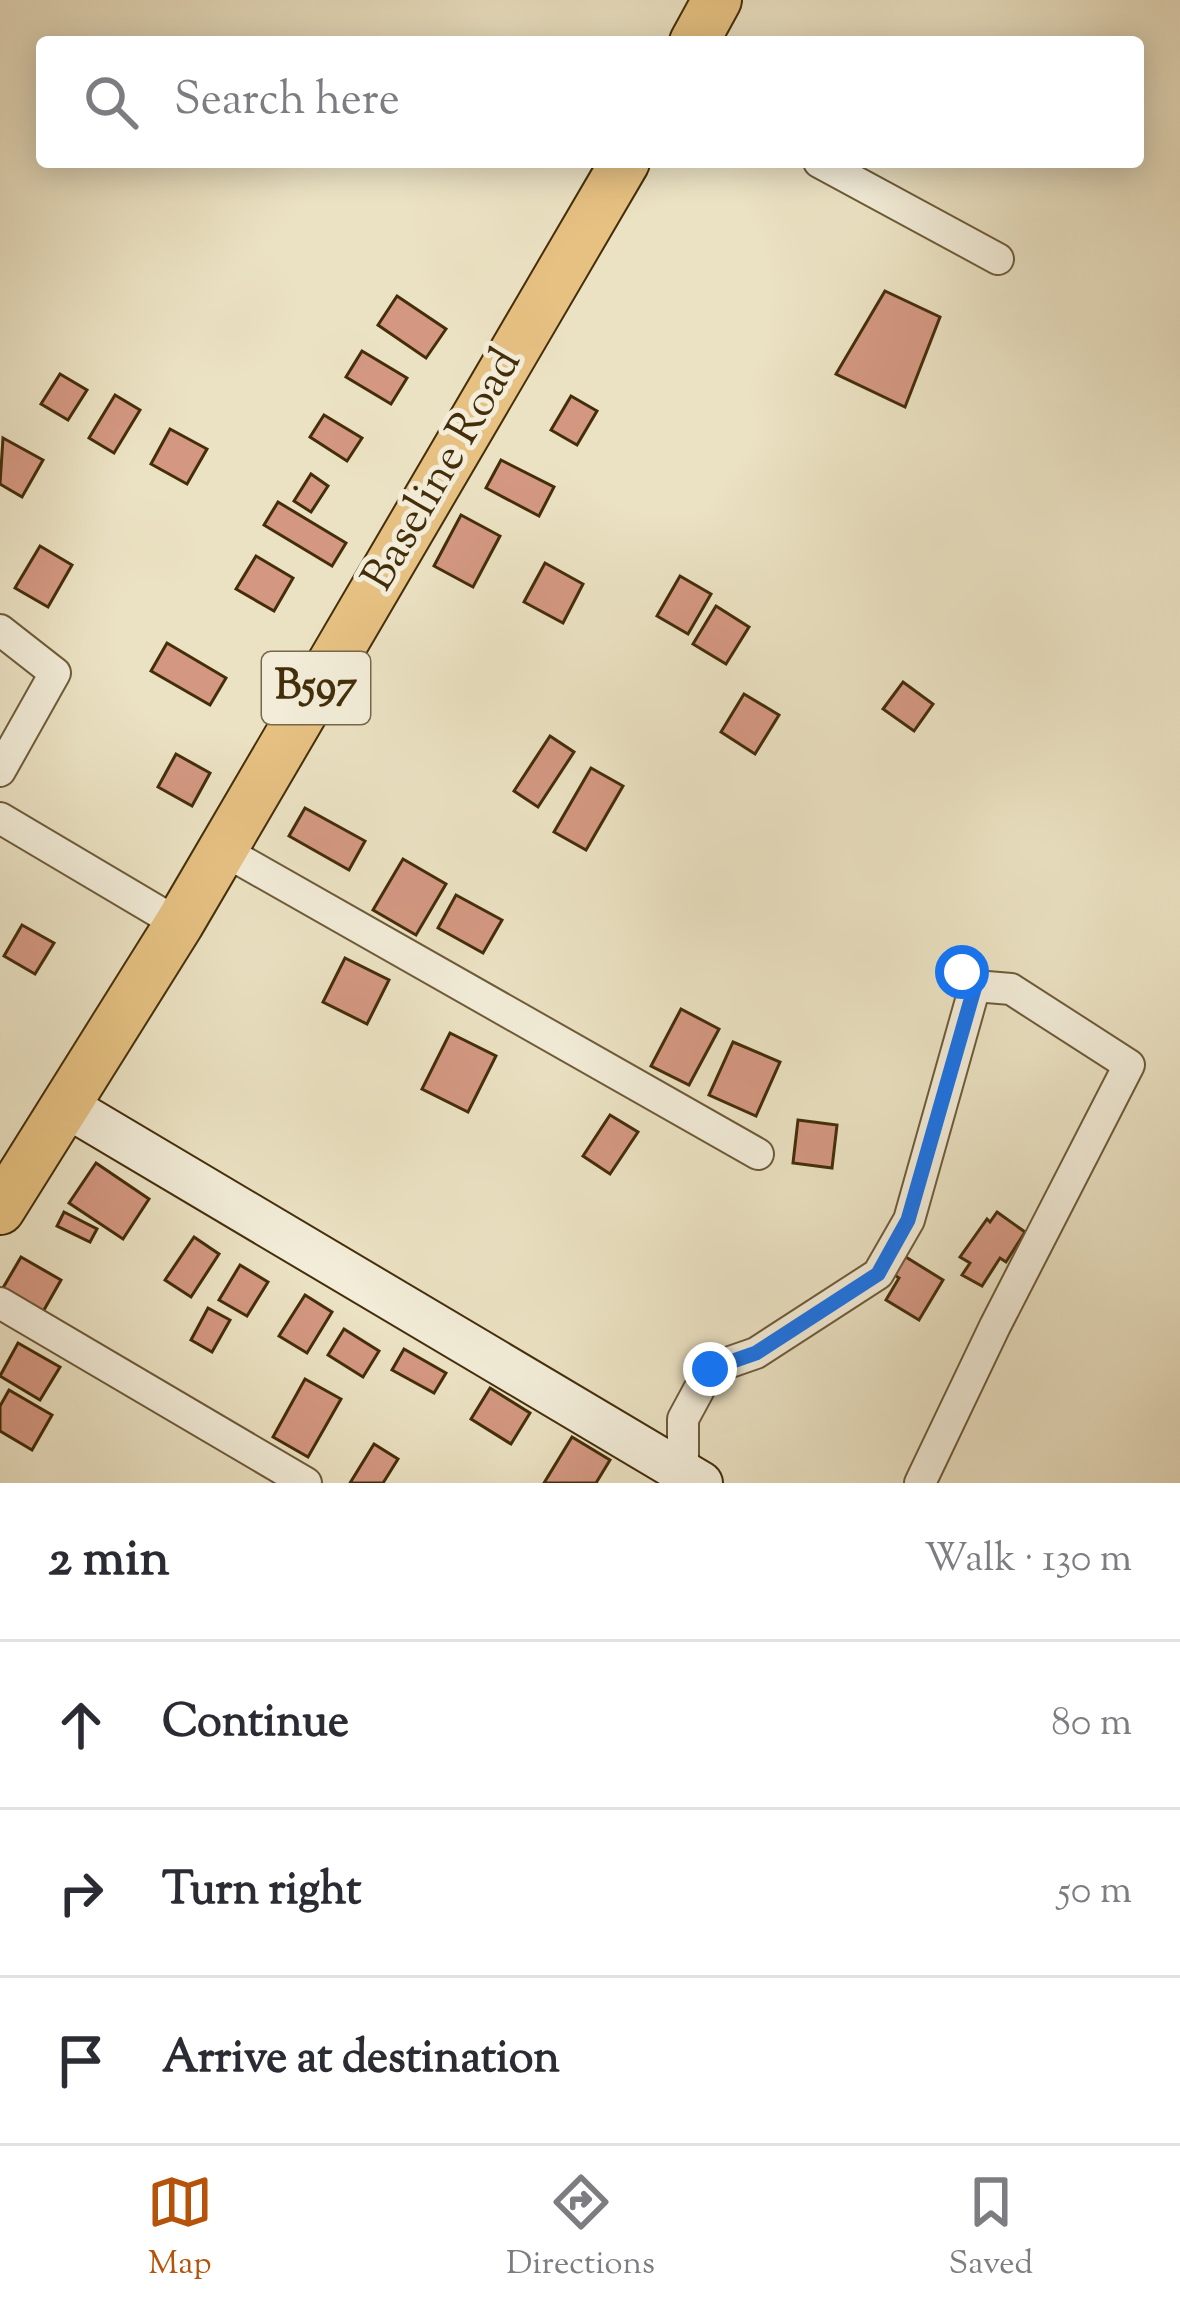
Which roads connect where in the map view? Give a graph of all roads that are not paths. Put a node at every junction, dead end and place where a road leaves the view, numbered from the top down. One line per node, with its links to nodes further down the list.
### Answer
1 (717, 0): 2 (main road)
2 (697, 36)
3 (621, 168): 9 (main road, Baseline Road / B597)
4 (830, 168): 5 (street)
5 (998, 259)
6 (0, 631): 7 (street)
7 (0, 771)
8 (0, 818): 10 (street)
9 (221, 849): 10 (main road, Baseline Road / B597); 12 (street)
10 (179, 924): 11 (main road, Baseline Road / B597)
11 (68, 1107): 13 (main road, Baseline Road / B597); 15 (street)
12 (758, 1154)
13 (0, 1210)
14 (0, 1303): 16 (street)
15 (692, 1478): 17 (street)
16 (306, 1483)
17 (920, 1483)

